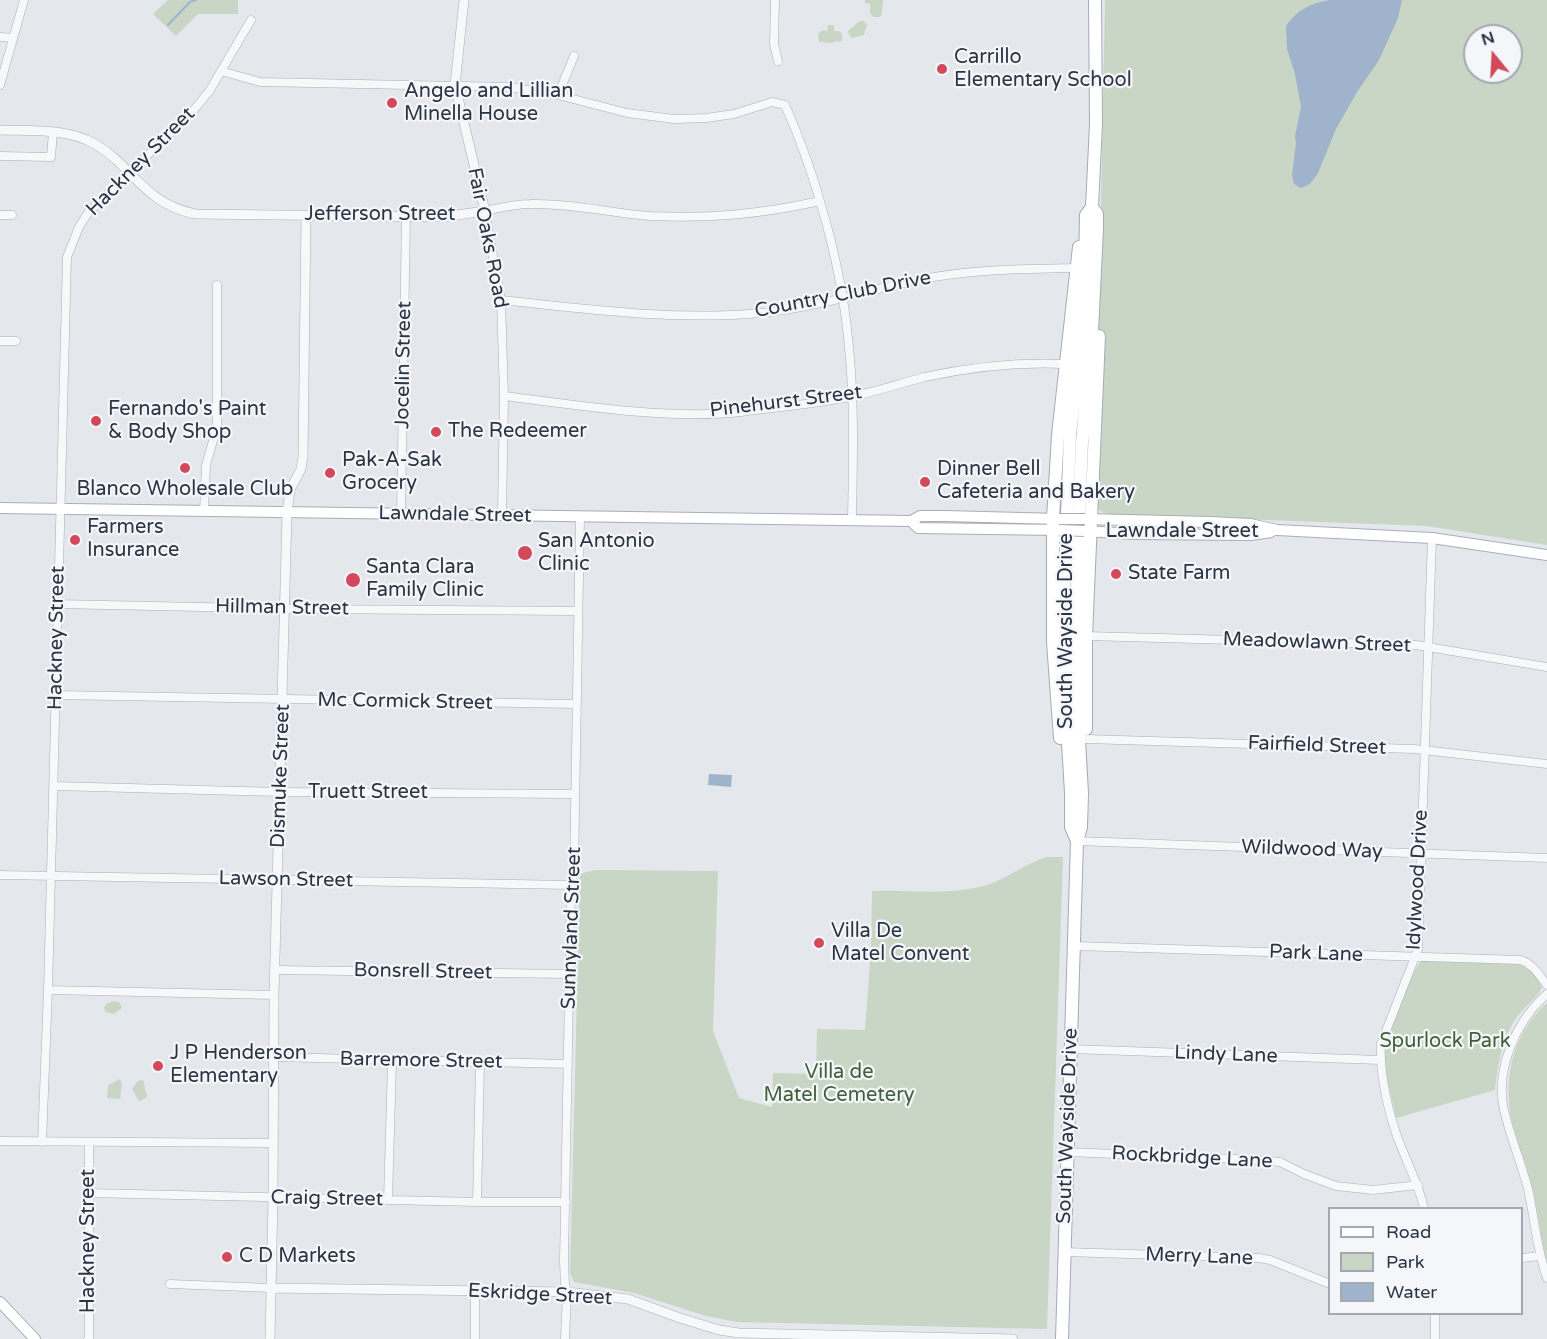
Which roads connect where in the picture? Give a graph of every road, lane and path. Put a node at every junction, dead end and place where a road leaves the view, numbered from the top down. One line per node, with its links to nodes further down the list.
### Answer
1 (24, 0): 7 (street)
2 (464, 0): 11 (street, Fair Oaks Road)
3 (775, 0): 9 (street)
4 (1095, 0): 24 (main road, South Wayside Drive)
5 (251, 20): 10 (street, Hackney Street)
6 (0, 37): 7 (street)
7 (13, 38): 12 (street)
8 (574, 56): 13 (street)
9 (778, 61)
10 (221, 71): 11 (street); 17 (street, Hackney Street)
11 (455, 85): 13 (street); 19 (street, Fair Oaks Road)
12 (0, 86)
13 (558, 95): 18 (street)
14 (0, 130): 15 (street, Jefferson Street)
15 (53, 132): 16 (street); 17 (street, Jefferson Street)
16 (0, 156)
17 (129, 173): 22 (street, Jefferson Street); 35 (street, Hackney Street)
18 (820, 201): 19 (street, Jefferson Street); 27 (street)
19 (485, 211): 23 (street, Jefferson Street); 28 (street, Fair Oaks Road)
20 (0, 215): 21 (street)
21 (12, 215)
22 (306, 216): 23 (street, Jefferson Street); 37 (street, Dismuke Street)
23 (406, 217): 38 (street, Jocelin Street)
24 (1092, 226): 25 (main road); 46 (main road); 66 (main road, South Wayside Drive)
25 (1076, 268): 27 (street, Country Club Drive); 31 (main road)
26 (217, 285): 36 (street)
27 (843, 297): 28 (street, Country Club Drive); 33 (street)
28 (501, 300): 32 (street, Fair Oaks Road)
29 (0, 341): 30 (street)
30 (16, 341)
31 (1065, 364): 33 (street, Pinehurst Street); 45 (main road)
32 (504, 396): 33 (street, Pinehurst Street); 39 (street, Fair Oaks Road)
33 (852, 396): 42 (street)
34 (0, 508): 35 (main road, Lawndale Street)
35 (59, 509): 36 (main road, Lawndale Street); 52 (street, Hackney Street)
36 (204, 511): 37 (main road, Lawndale Street)
37 (287, 513): 38 (main road, Lawndale Street); 53 (street, Dismuke Street)
38 (401, 513): 39 (main road, Lawndale Street)
39 (502, 515): 41 (main road, Lawndale Street)
40 (945, 516): 43 (main road, Lawndale Street); 45 (main road, Lawndale Street); 47 (main road)
41 (580, 517): 42 (main road, Lawndale Street); 54 (street, Sunnyland Street)
42 (852, 520): 43 (main road, Lawndale Street)
43 (911, 521): 47 (main road, Lawndale Street)
44 (1210, 522): 46 (main road, Lawndale Street); 48 (main road, Lawndale Street); 49 (main road)
45 (1056, 524): 46 (main road, Lawndale Street, bridge); 47 (main road, Lawndale Street); 66 (main road)
46 (1088, 525): 49 (main road, Lawndale Street); 55 (main road)
47 (945, 528)
48 (1277, 530): 49 (main road, Lawndale Street); 50 (main road, Lawndale Street)
49 (1210, 535)
50 (1432, 538): 51 (main road, Lawndale Street); 56 (street, Idylwood Drive)
51 (1547, 555)
52 (57, 604): 53 (street, Hillman Street); 58 (street, Hackney Street)
53 (286, 609): 54 (street, Hillman Street); 59 (street, Dismuke Street)
54 (578, 611): 60 (street, Sunnyland Street)
55 (1086, 636): 56 (street, Meadowlawn Street); 61 (main road)
56 (1427, 647): 57 (street, Meadowlawn Street); 62 (street, Idylwood Drive)
57 (1547, 667)
58 (55, 695): 59 (street, Mc Cormick Street); 64 (street, Hackney Street)
59 (284, 700): 60 (street, Mc Cormick Street); 65 (street, Dismuke Street)
60 (576, 705): 67 (street, Sunnyland Street)
61 (1086, 739): 62 (street, Fairfield Street); 66 (main road)
62 (1425, 750): 63 (street, Fairfield Street); 69 (street, Idylwood Drive)
63 (1547, 764)
64 (54, 786): 65 (street, Truett Street); 72 (street, Hackney Street)
65 (279, 792): 67 (street, Truett Street); 73 (street, Dismuke Street)
66 (1076, 793): 68 (main road, South Wayside Drive)
67 (574, 794): 74 (street, Sunnyland Street)
68 (1077, 842): 69 (street, Wildwood Way); 75 (main road, South Wayside Drive)
69 (1421, 854): 70 (street, Wildwood Way); 76 (street, Idylwood Drive)
70 (1547, 858)
71 (0, 875): 72 (street, Lawson Street)
72 (50, 875): 73 (street, Lawson Street); 80 (street, Hackney Street)
73 (279, 880): 74 (street, Lawson Street); 77 (street, Dismuke Street)
74 (571, 885): 78 (street, Sunnyland Street)
75 (1075, 946): 76 (street, Park Lane); 83 (main road, South Wayside Drive)
76 (1415, 957): 79 (street, Park Lane); 85 (street, Idylwood Drive)
77 (276, 970): 78 (street, Bonsrell Street); 82 (street, Dismuke Street)
78 (570, 974): 88 (street, Sunnyland Street)
79 (1547, 985)
80 (48, 990): 82 (street); 90 (street, Hackney Street)
81 (1547, 994): 102 (street)
82 (274, 995): 84 (street, Dismuke Street)
83 (1071, 1049): 85 (street, Lindy Lane); 93 (main road, South Wayside Drive)
84 (274, 1057): 86 (street, Barremore Street); 92 (street, Dismuke Street)
85 (1380, 1060): 94 (street, Idylwood Drive)
86 (392, 1062): 87 (street, Barremore Street); 97 (street)
87 (480, 1063): 88 (street, Barremore Street); 98 (street)
88 (568, 1064): 99 (street, Sunnyland Street)
89 (0, 1141): 90 (street)
90 (42, 1142): 91 (street)
91 (89, 1143): 92 (street); 95 (street, Hackney Street)
92 (273, 1143): 96 (street, Dismuke Street)
93 (1068, 1152): 94 (street, Rockbridge Lane); 101 (main road, South Wayside Drive)
94 (1418, 1185): 100 (street, Idylwood Drive)
95 (89, 1193): 96 (street, Craig Street); 113 (street, Hackney Street)
96 (273, 1198): 97 (street, Craig Street); 107 (street, Dismuke Street)
97 (388, 1200): 98 (street, Craig Street)
98 (477, 1202): 99 (street, Craig Street)
99 (566, 1202): 109 (street, Sunnyland Street)
100 (1424, 1207)
101 (1064, 1252): 106 (street, Merry Lane); 118 (main road, South Wayside Drive)
102 (1539, 1256): 103 (street); 104 (street)
103 (1523, 1258)
104 (1547, 1278)
105 (170, 1284): 107 (street, Eskridge Street)
106 (1328, 1284)
107 (270, 1288): 108 (street, Eskridge Street); 114 (street, Dismuke Street)
108 (475, 1291): 109 (street, Eskridge Street); 115 (street)
109 (567, 1292): 116 (street, Sunnyland Street); 117 (street, Eskridge Street)
110 (0, 1302): 112 (main road)
111 (1435, 1315): 119 (street)
112 (35, 1339)
113 (88, 1339)
114 (270, 1339)
115 (475, 1339)
116 (565, 1339)
117 (1013, 1339)
118 (1062, 1339)
119 (1435, 1339)

